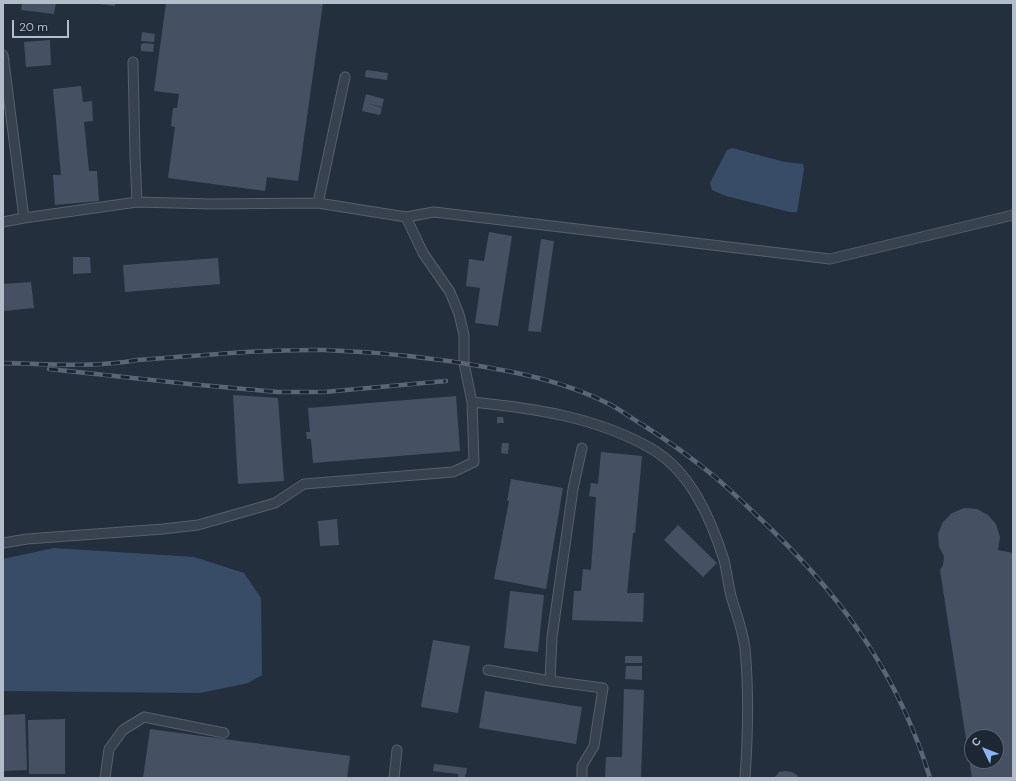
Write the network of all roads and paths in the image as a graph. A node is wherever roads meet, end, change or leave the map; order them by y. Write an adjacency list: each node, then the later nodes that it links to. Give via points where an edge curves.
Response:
1 (3, 55): 8 (lane)
2 (133, 62): 4 (lane)
3 (345, 77): 5 (lane)
4 (138, 202): 5 (lane); 8 (lane)
5 (318, 203): 7 (lane)
6 (1013, 215): 7 (lane, via 830,260 434,212)
7 (406, 217): 10 (lane, via 423,253 450,292 459,314 464,336 464,363)
8 (24, 218): 9 (lane)
9 (3, 222)
10 (472, 402): 12 (lane, via 474,462 453,472 304,484 276,503 198,525); 20 (lane, via 515,407 610,429 652,449 675,467 694,490 713,529 724,562 745,646 748,684)
11 (582, 448): 14 (lane, via 573,489 552,637)
12 (3, 543)
13 (488, 670): 14 (lane)
14 (550, 681): 19 (lane, via 603,688 594,746 582,766)
15 (224, 733): 17 (lane, via 144,717 123,730 109,749)
16 (398, 750): 18 (lane)
17 (105, 778)
18 (394, 778)
19 (582, 778)
20 (745, 778)

